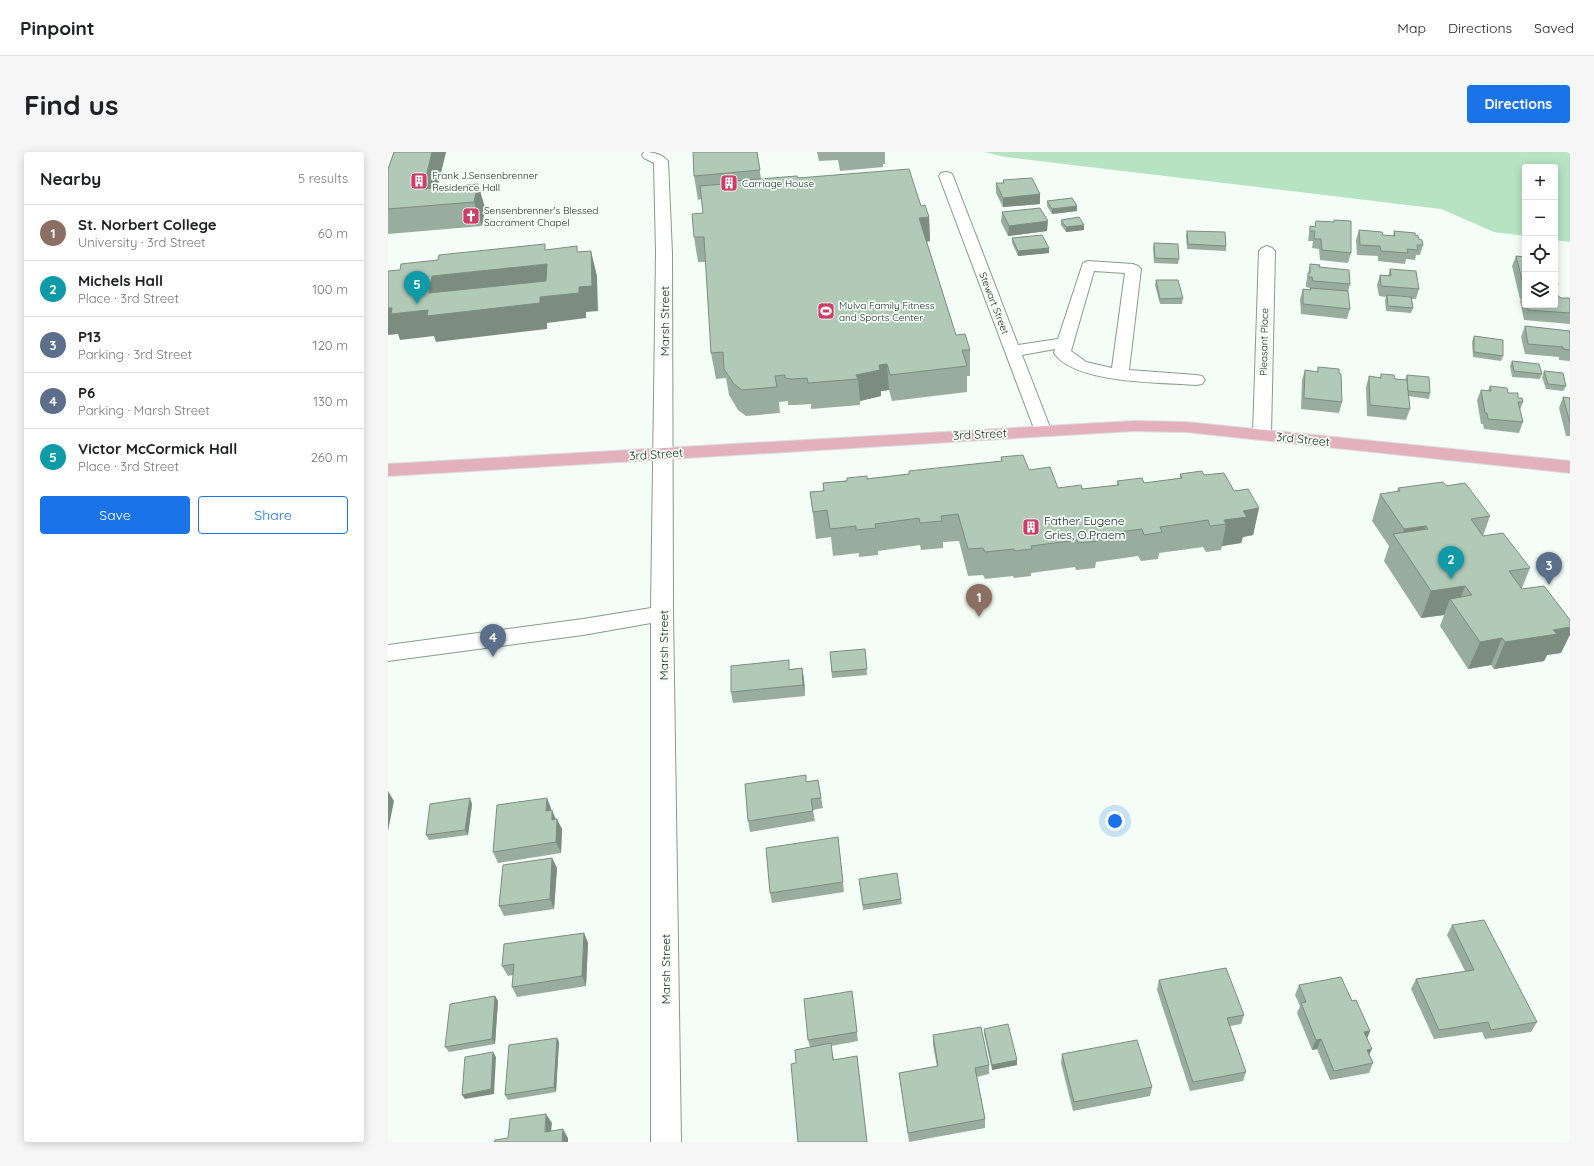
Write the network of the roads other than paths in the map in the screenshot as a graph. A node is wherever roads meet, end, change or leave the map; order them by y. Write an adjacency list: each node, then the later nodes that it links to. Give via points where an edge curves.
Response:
1 (649, 155): 10 (street, Marsh Street, via 661,160 664,253)
2 (946, 176): 5 (street, Stewart Street)
3 (1267, 251): 9 (street, Pleasant Place)
4 (1065, 342): 5 (street); 6 (street, via 1062,353 1080,366); 6 (street, via 1088,266 1133,269)
5 (1012, 350): 8 (street, Stewart Street)
6 (1120, 374): 7 (street)
7 (1196, 380)
8 (1042, 430): 9 (main road, 3rd Street, via 1134,426 1186,427); 10 (main road, 3rd Street)
9 (1262, 434): 11 (main road, 3rd Street)
10 (664, 453): 12 (main road, 3rd Street); 13 (street, Marsh Street)
11 (1570, 467)
12 (388, 470)
13 (662, 614): 14 (street); 15 (street, Marsh Street)
14 (388, 653)
15 (666, 1142)

